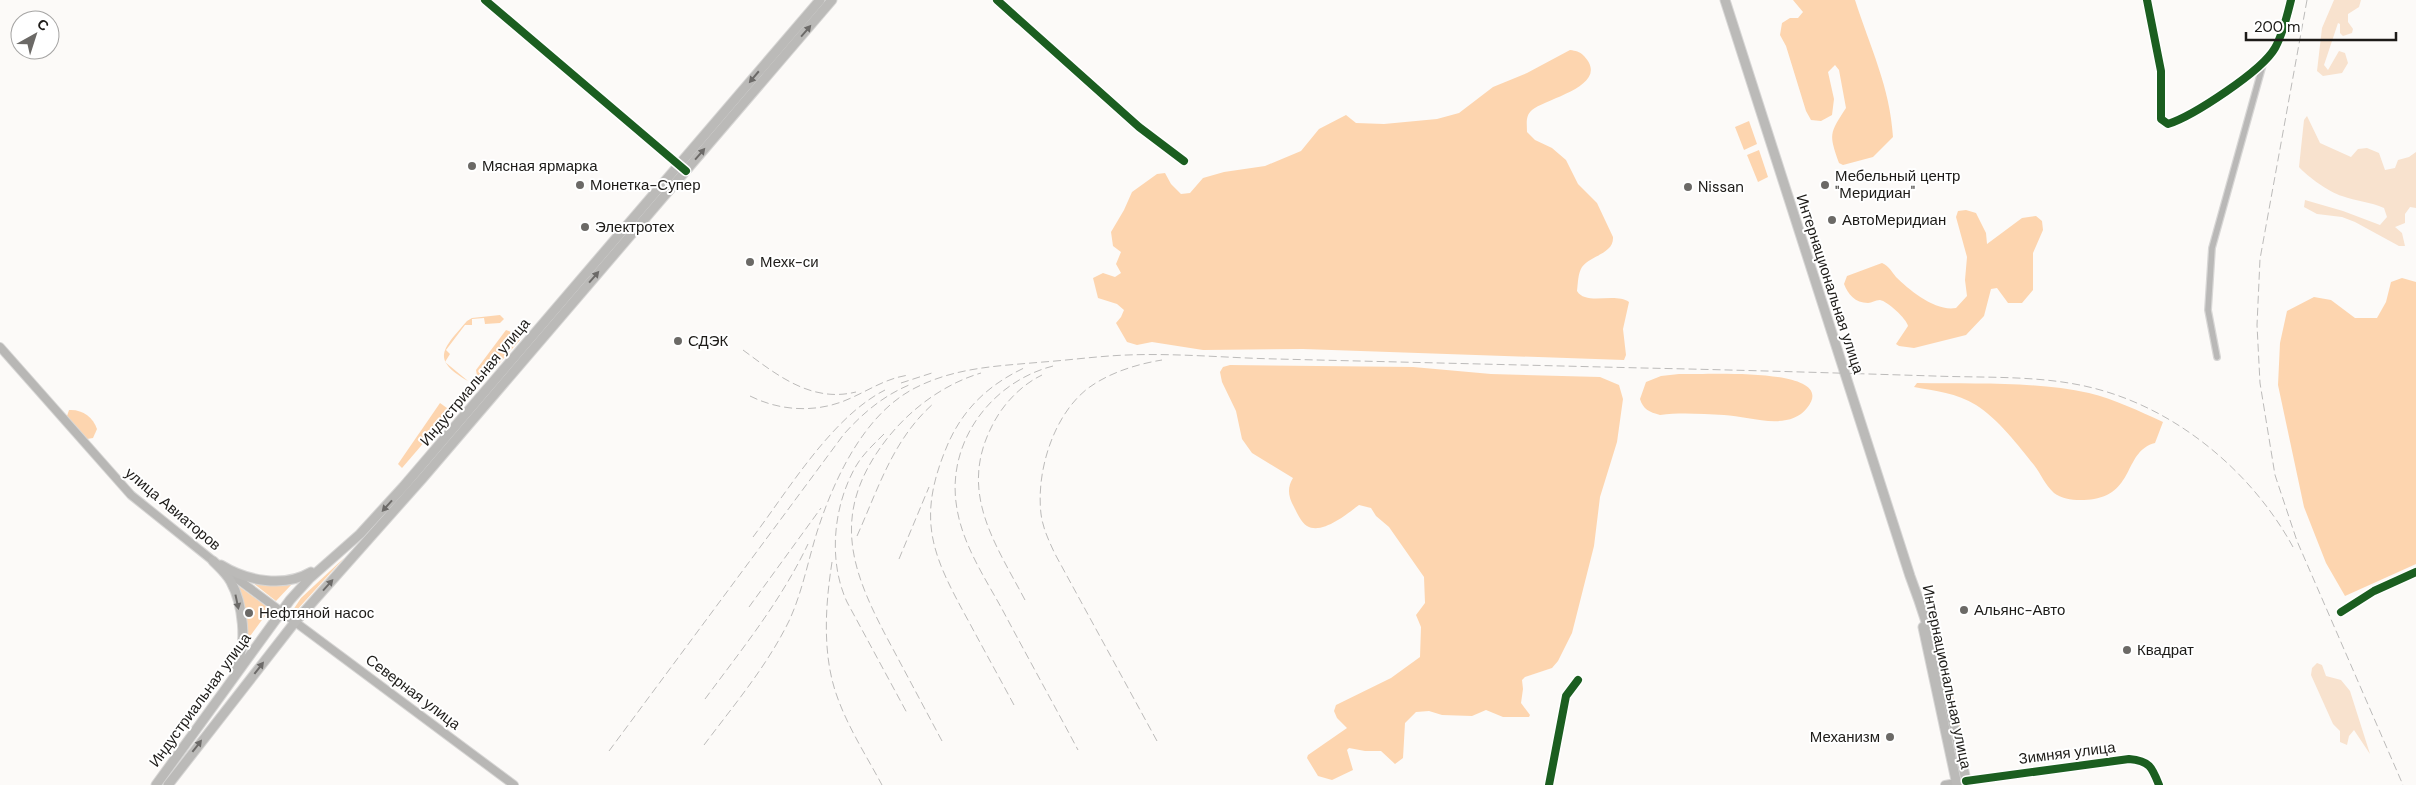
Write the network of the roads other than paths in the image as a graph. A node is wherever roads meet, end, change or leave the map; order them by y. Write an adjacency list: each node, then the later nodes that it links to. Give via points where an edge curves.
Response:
1 (485, 0): 10 (street)
2 (820, 0): 10 (main road, Индустриальная улица, one-way to 10)
3 (832, 0): 10 (main road, Индустриальная улица, one-way to 3)
4 (998, 0): 9 (street, via 1140,127)
5 (1725, 0): 16 (main road, Интернациональная улица)
6 (2147, 0): 8 (street, via 2161,71 2161,119 2166,124 2218,97)
7 (2291, 0): 8 (street, via 2278,40)
8 (2264, 61): 12 (street, via 2212,248 2208,310)
9 (1184, 161)
10 (683, 168): 14 (main road, Индустриальная улица, one-way to 14, via 403,487 360,534); 19 (main road, Индустриальная улица, one-way to 10)
11 (0, 346): 13 (main road, улица Авиаторов, via 131,495)
12 (2217, 357)
13 (213, 561): 14 (main road, via 241,576 283,581 302,577); 17 (main road, улица Авиаторов); 21 (main road, one-way to 21, via 232,583 244,640 242,654 215,694)
14 (324, 565): 17 (main road, Индустриальная улица)
15 (2416, 572): 18 (street, via 2374,591)
16 (1910, 576): 22 (main road, Интернациональная улица, via 1942,670); 23 (main road, Интернациональная улица)
17 (281, 611): 19 (main road, улица Авиаторов); 21 (main road, Индустриальная улица)
18 (2341, 612)
19 (295, 622): 25 (main road, Индустриальная улица, one-way to 19); 26 (main road, Северная улица)
20 (1578, 680): 27 (street, via 1566,696)
21 (209, 710): 24 (main road, Индустриальная улица)
22 (1966, 783): 23 (main road); 29 (main road, Зимняя улица, via 2129,759 2147,763)
23 (1956, 784): 28 (main road)
24 (156, 785)
25 (168, 785)
26 (514, 785)
27 (1549, 785)
28 (1945, 785)
29 (2159, 785)

